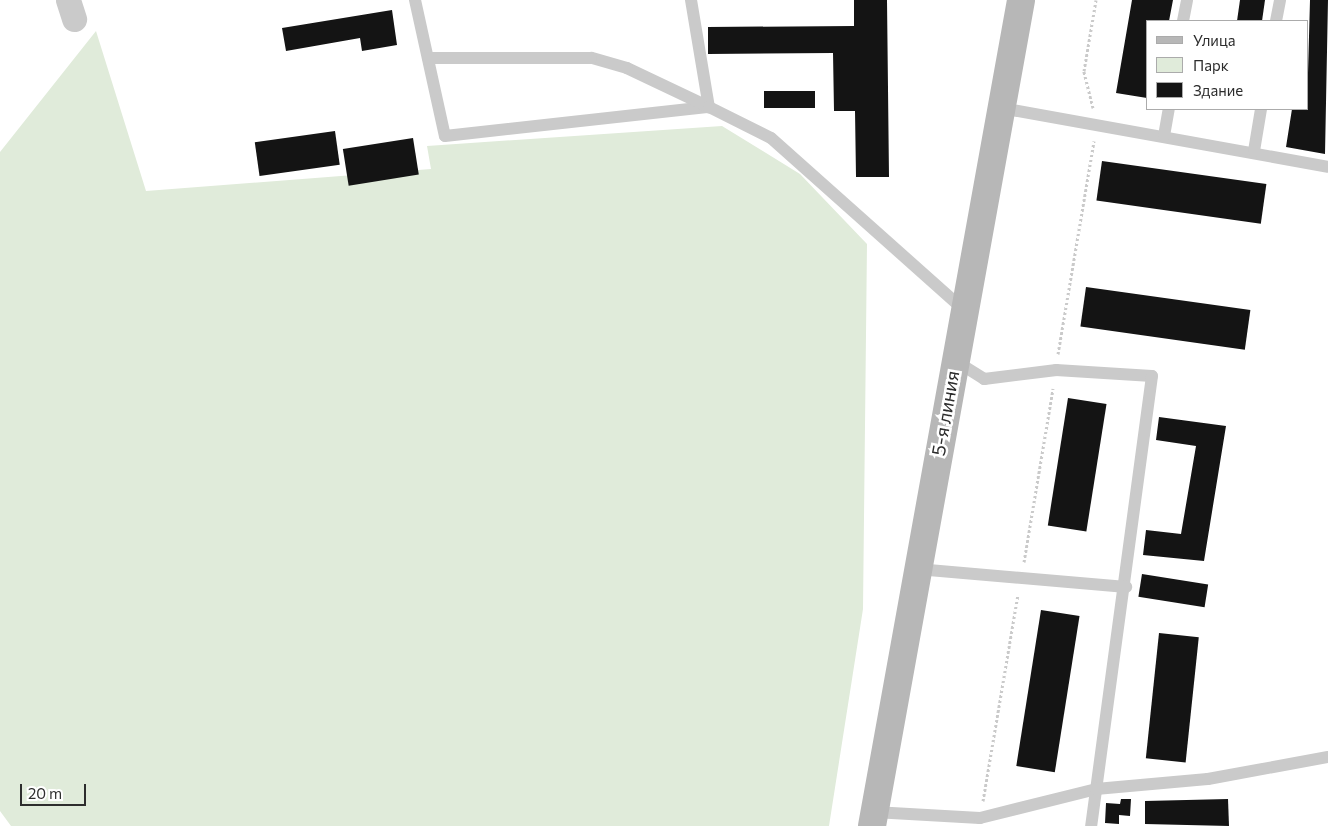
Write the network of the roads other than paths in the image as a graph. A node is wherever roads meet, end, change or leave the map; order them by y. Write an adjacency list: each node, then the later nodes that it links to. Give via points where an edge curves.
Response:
1 (415, 0): 8 (lane)
2 (692, 0): 9 (lane)
3 (1021, 0): 10 (street, 5-я линия)
4 (1186, 0): 6 (lane)
5 (1280, 0): 7 (lane)
6 (1183, 20)
7 (1276, 20)
8 (428, 58): 9 (lane, via 591,58 627,68); 9 (lane, via 445,136)
9 (709, 107): 16 (lane, via 771,138)
10 (1001, 108): 13 (lane); 16 (street, 5-я линия)
11 (1169, 110): 13 (lane)
12 (1261, 110): 14 (lane)
13 (1164, 136): 14 (lane)
14 (1254, 151): 15 (lane)
15 (1328, 167)
16 (963, 309): 17 (street, 5-я линия)
17 (954, 360): 18 (street, 5-я линия); 19 (lane, via 984,379 1056,370 1152,376)
18 (917, 569): 19 (lane); 22 (street, 5-я линия)
19 (1126, 587): 21 (lane)
20 (1328, 757): 21 (lane, via 1208,779)
21 (1096, 789): 22 (lane, via 980,818); 23 (lane)
22 (873, 819)
23 (1091, 826)

